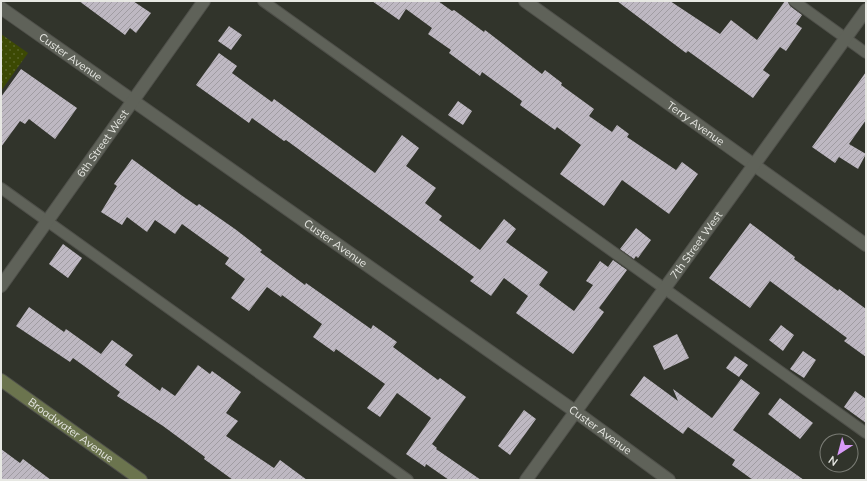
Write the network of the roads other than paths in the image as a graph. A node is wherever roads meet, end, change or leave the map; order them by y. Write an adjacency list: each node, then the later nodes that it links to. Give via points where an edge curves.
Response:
1 (204, 1): 9 (street, 6th Street West)
2 (263, 1): 15 (lane)
3 (525, 1): 10 (street, Terry Avenue)
4 (794, 1): 7 (lane)
5 (1, 8): 9 (street, Custer Avenue)
6 (866, 10): 7 (street, 7th Street West)
7 (846, 38): 8 (lane); 10 (street, 7th Street West)
8 (866, 53)
9 (134, 101): 12 (street, 6th Street West); 17 (street, Custer Avenue)
10 (753, 164): 13 (street, Terry Avenue); 15 (street, 7th Street West)
11 (1, 188): 12 (lane)
12 (47, 221): 14 (street, 6th Street West); 20 (lane)
13 (866, 245)
14 (1, 286)
15 (664, 288): 17 (street, 7th Street West); 18 (lane)
16 (1, 380): 19 (main road, Broadwater Avenue)
17 (576, 412): 21 (street, 7th Street West); 22 (street, Custer Avenue)
18 (866, 433)
19 (141, 480)
20 (408, 480)
21 (526, 480)
22 (669, 480)

